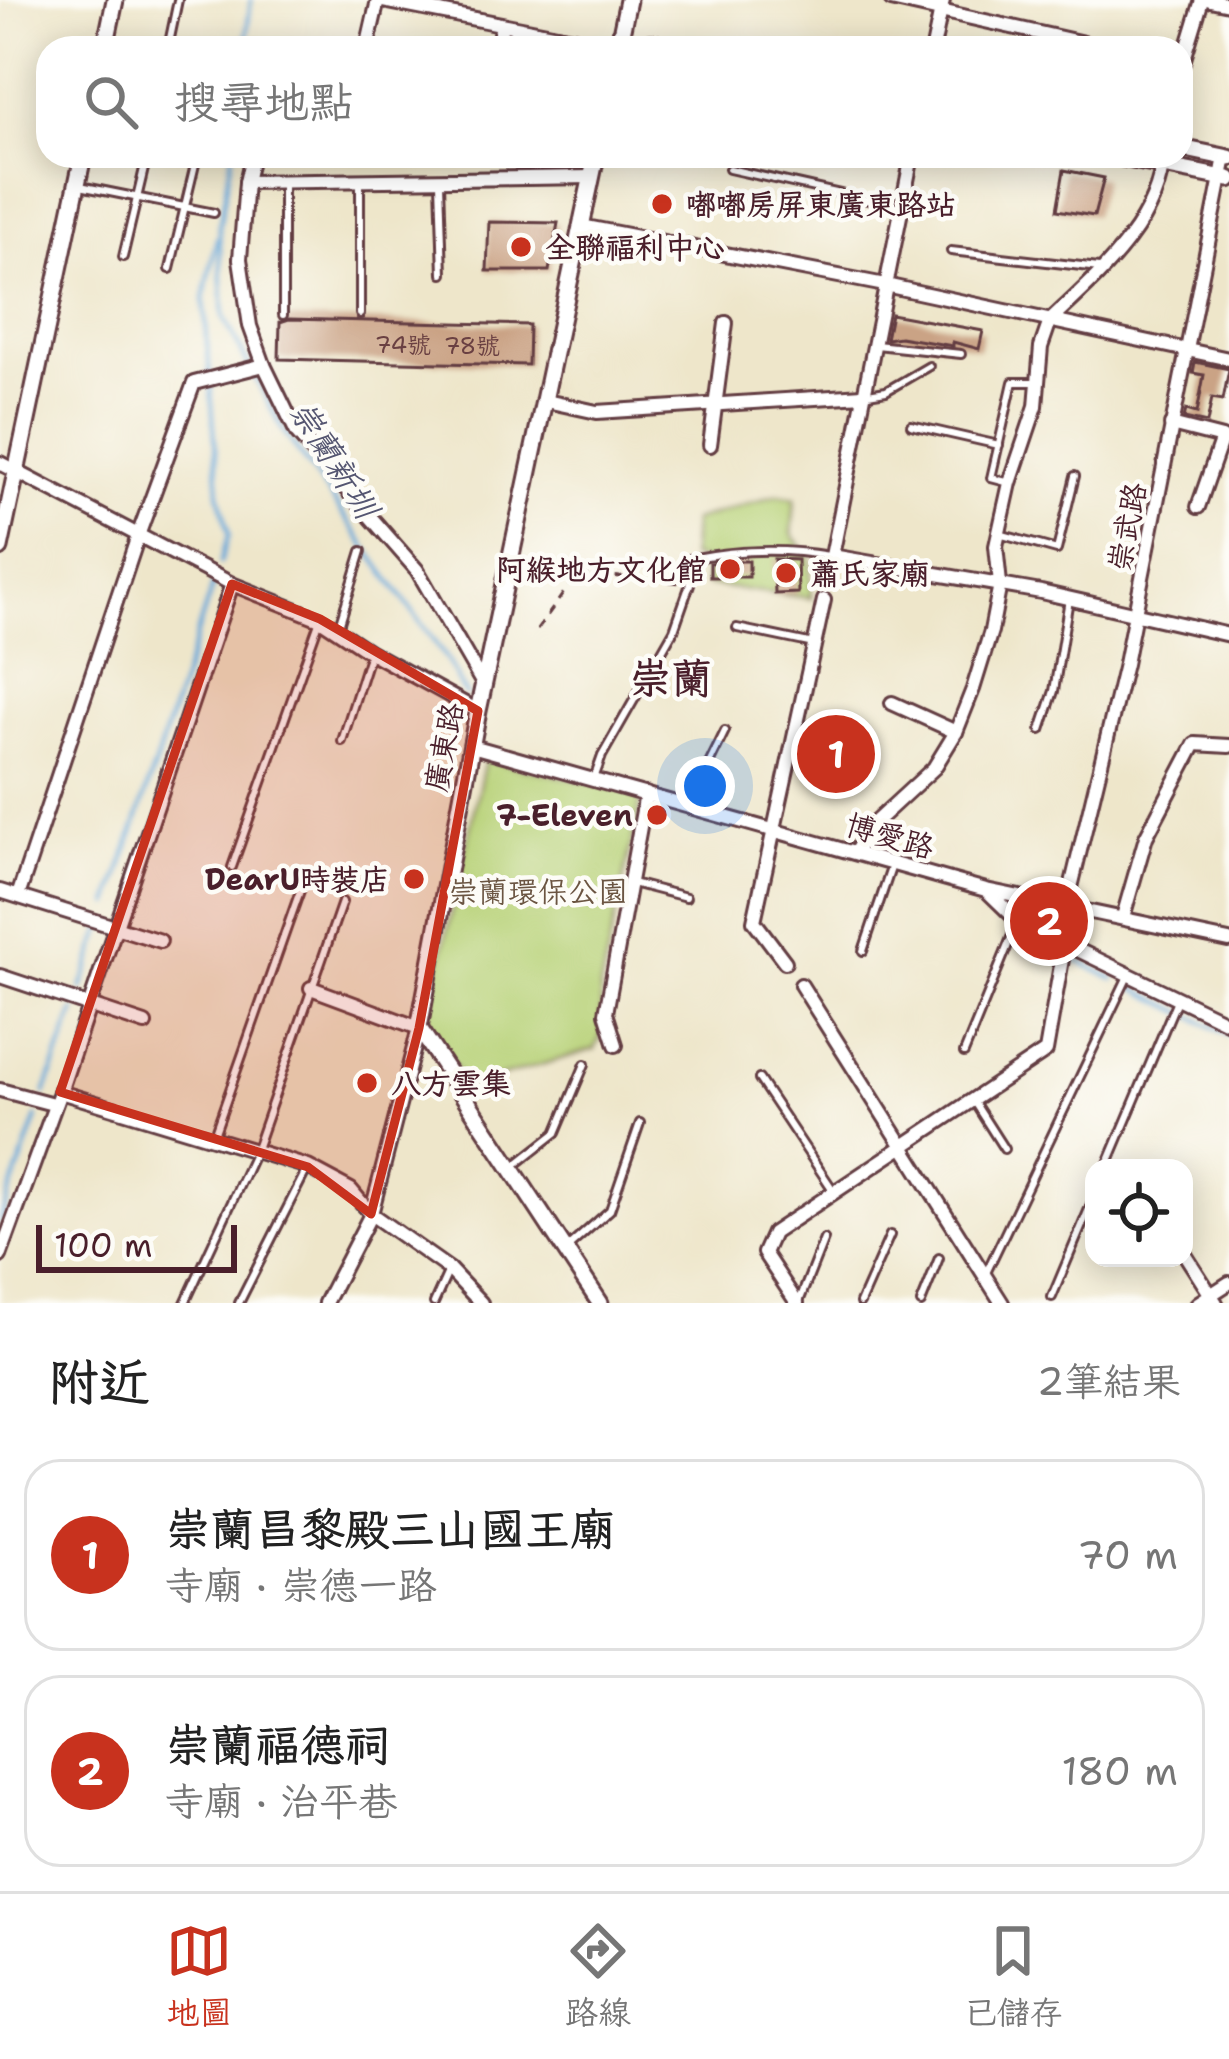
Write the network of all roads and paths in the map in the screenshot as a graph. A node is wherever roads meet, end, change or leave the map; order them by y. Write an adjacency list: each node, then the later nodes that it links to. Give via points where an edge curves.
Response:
1 (115, 0): 10 (street)
2 (178, 0): 11 (lane)
3 (377, 0): 9 (street); 12 (street)
4 (628, 0): 15 (street)
5 (890, 0): 8 (street)
6 (1206, 0): 7 (street); 18 (street)
7 (1229, 4)
8 (942, 5): 16 (street); 17 (street)
9 (502, 25): 13 (street); 14 (street)
10 (108, 36)
11 (170, 36)
12 (370, 36)
13 (499, 36)
14 (558, 36)
15 (621, 36)
16 (936, 36)
17 (1060, 36)
18 (1193, 36)
19 (1193, 150): 20 (street)
20 (1227, 157): 31 (street, 崇武路)
21 (80, 168): 36 (street)
22 (144, 168): 37 (lane)
23 (194, 168): 38 (lane)
24 (249, 168): 32 (street)
25 (593, 168): 30 (street, 廣東路)
26 (910, 168): 39 (street)
27 (1161, 168): 44 (street, via 1148,211)
28 (1187, 168): 31 (street)
29 (729, 169): 39 (lane)
30 (591, 177): 35 (street); 41 (street, 廣東路)
31 (1225, 179): 53 (street, 崇武路)
32 (246, 182): 33 (street); 56 (street, via 243,286)
33 (283, 182): 34 (street); 49 (lane)
34 (360, 182): 35 (street); 48 (lane)
35 (440, 182): 46 (lane)
36 (76, 185): 37 (lane); 67 (street)
37 (138, 197): 38 (lane); 43 (lane)
38 (185, 207): 40 (lane); 45 (lane)
39 (902, 207): 47 (street)
40 (214, 213)
41 (581, 226): 47 (street); 60 (street, 廣東路)
42 (952, 251): 44 (lane)
43 (123, 256)
44 (1103, 268): 50 (street)
45 (170, 269)
46 (443, 274)
47 (885, 285): 50 (street); 52 (street)
48 (361, 314)
49 (283, 315)
50 (1050, 321): 53 (street); 58 (street)
51 (725, 323): 61 (street)
52 (872, 344): 54 (lane); 59 (street)
53 (1186, 350): 55 (street); 62 (street, 崇武路)
54 (961, 354)
55 (1229, 359)
56 (263, 365): 71 (street, via 194,383); 89 (street, via 297,433 417,571)
57 (929, 366): 59 (lane)
58 (1038, 381): 65 (lane, via 1013,382); 69 (street)
59 (862, 395): 61 (street); 75 (street)
60 (546, 401): 61 (street, via 597,412); 89 (street, 廣東路)
61 (716, 405): 64 (street)
62 (1171, 424): 70 (street, via 1222,438); 81 (street, 崇武路)
63 (911, 425): 65 (lane)
64 (710, 445)
65 (999, 445): 69 (lane, via 991,478)
66 (0, 463): 67 (street)
67 (16, 472): 71 (street); 73 (street)
68 (1075, 476): 72 (lane, via 1057,550)
69 (1010, 483): 72 (street)
70 (1198, 507)
71 (139, 533): 76 (street); 109 (street)
72 (999, 534): 78 (street)
73 (0, 548)
74 (362, 551): 85 (lane)
75 (832, 556): 77 (lane, via 720,553 690,560); 78 (street)
76 (232, 584): 82 (street); 115 (street)
77 (690, 584): 84 (path, via 578,573); 98 (lane)
78 (1000, 584): 79 (street); 94 (street)
79 (1069, 599): 81 (street); 93 (lane)
80 (824, 600): 87 (street)
81 (1134, 616): 86 (street); 112 (street, 崇武路)
82 (320, 619): 85 (street); 104 (lane)
83 (737, 628): 87 (lane)
84 (537, 630)
85 (337, 633): 88 (street)
86 (1229, 635)
87 (814, 644): 101 (street)
88 (370, 652): 91 (street); 95 (lane)
89 (483, 684): 91 (street, 廣東路)
90 (892, 704): 94 (street)
91 (478, 711): 96 (street, 廣東路)
92 (725, 730): 100 (lane)
93 (1041, 730)
94 (956, 732): 102 (street, via 934,768)
95 (342, 741)
96 (472, 746): 98 (street, 博愛路); 129 (street, 廣東路)
97 (1229, 746): 113 (street, via 1195,744 1146,837)
98 (594, 779): 99 (street, 博愛路)
99 (646, 794): 100 (street, 博愛路); 105 (street)
100 (688, 805): 101 (street, 博愛路)
101 (776, 829): 102 (street, 博愛路); 120 (street, via 754,921)
102 (856, 850): 103 (street, 博愛路)
103 (893, 862): 107 (street, 博愛路); 118 (lane)
104 (232, 868)
105 (629, 882): 110 (lane); 130 (street, via 607,1013)
106 (301, 888): 138 (lane)
107 (986, 890): 112 (street, 博愛路); 114 (street)
108 (0, 891): 109 (street)
109 (18, 896): 115 (street)
110 (686, 897)
111 (341, 902): 124 (lane)
112 (1067, 904): 113 (street, 博愛路)
113 (1123, 916): 117 (street, 博愛路)
114 (1018, 921): 119 (street); 131 (lane)
115 (116, 927): 116 (street); 126 (street)
116 (160, 941)
117 (1229, 941)
118 (863, 951)
119 (1064, 952): 121 (street); 136 (street, via 1046,1052)
120 (784, 962)
121 (1129, 973): 125 (street); 155 (lane)
122 (0, 976): 126 (street)
123 (801, 985): 140 (street)
124 (310, 988): 129 (street); 141 (lane)
125 (1177, 999): 127 (street); 142 (lane)
126 (88, 1004): 128 (street); 135 (street)
127 (1229, 1022)
128 (146, 1024)
129 (419, 1028): 144 (street); 146 (street)
130 (616, 1046)
131 (964, 1053)
132 (585, 1064): 144 (lane, via 556,1133)
133 (759, 1079): 145 (lane)
134 (0, 1090): 135 (street)
135 (57, 1098): 138 (street); 151 (street)
136 (974, 1102): 139 (lane); 140 (street)
137 (640, 1124): 150 (lane, via 610,1210)
138 (213, 1138): 141 (street)
139 (1004, 1149)
140 (903, 1150): 145 (street); 155 (street)
141 (255, 1152): 143 (street); 160 (lane)
142 (1110, 1159)
143 (308, 1167): 146 (street, via 351,1190); 161 (lane)
144 (511, 1168): 150 (street)
145 (836, 1193): 165 (street, via 773,1233 764,1252)
146 (371, 1214): 154 (street); 162 (street)
147 (1085, 1218): 157 (lane)
148 (890, 1234): 166 (lane)
149 (824, 1239): 165 (lane)
150 (565, 1250): 164 (street)
151 (0, 1256)
152 (939, 1258): 167 (lane)
153 (1191, 1267): 159 (street)
154 (449, 1269): 158 (street); 163 (lane)
155 (985, 1276): 168 (street)
156 (1229, 1283): 159 (street)
157 (1052, 1297)
158 (474, 1300)
159 (1209, 1300)
160 (184, 1303)
161 (239, 1303)
162 (326, 1303)
163 (434, 1303)
164 (600, 1303)
165 (797, 1303)
166 (860, 1303)
167 (921, 1303)
168 (1002, 1303)

